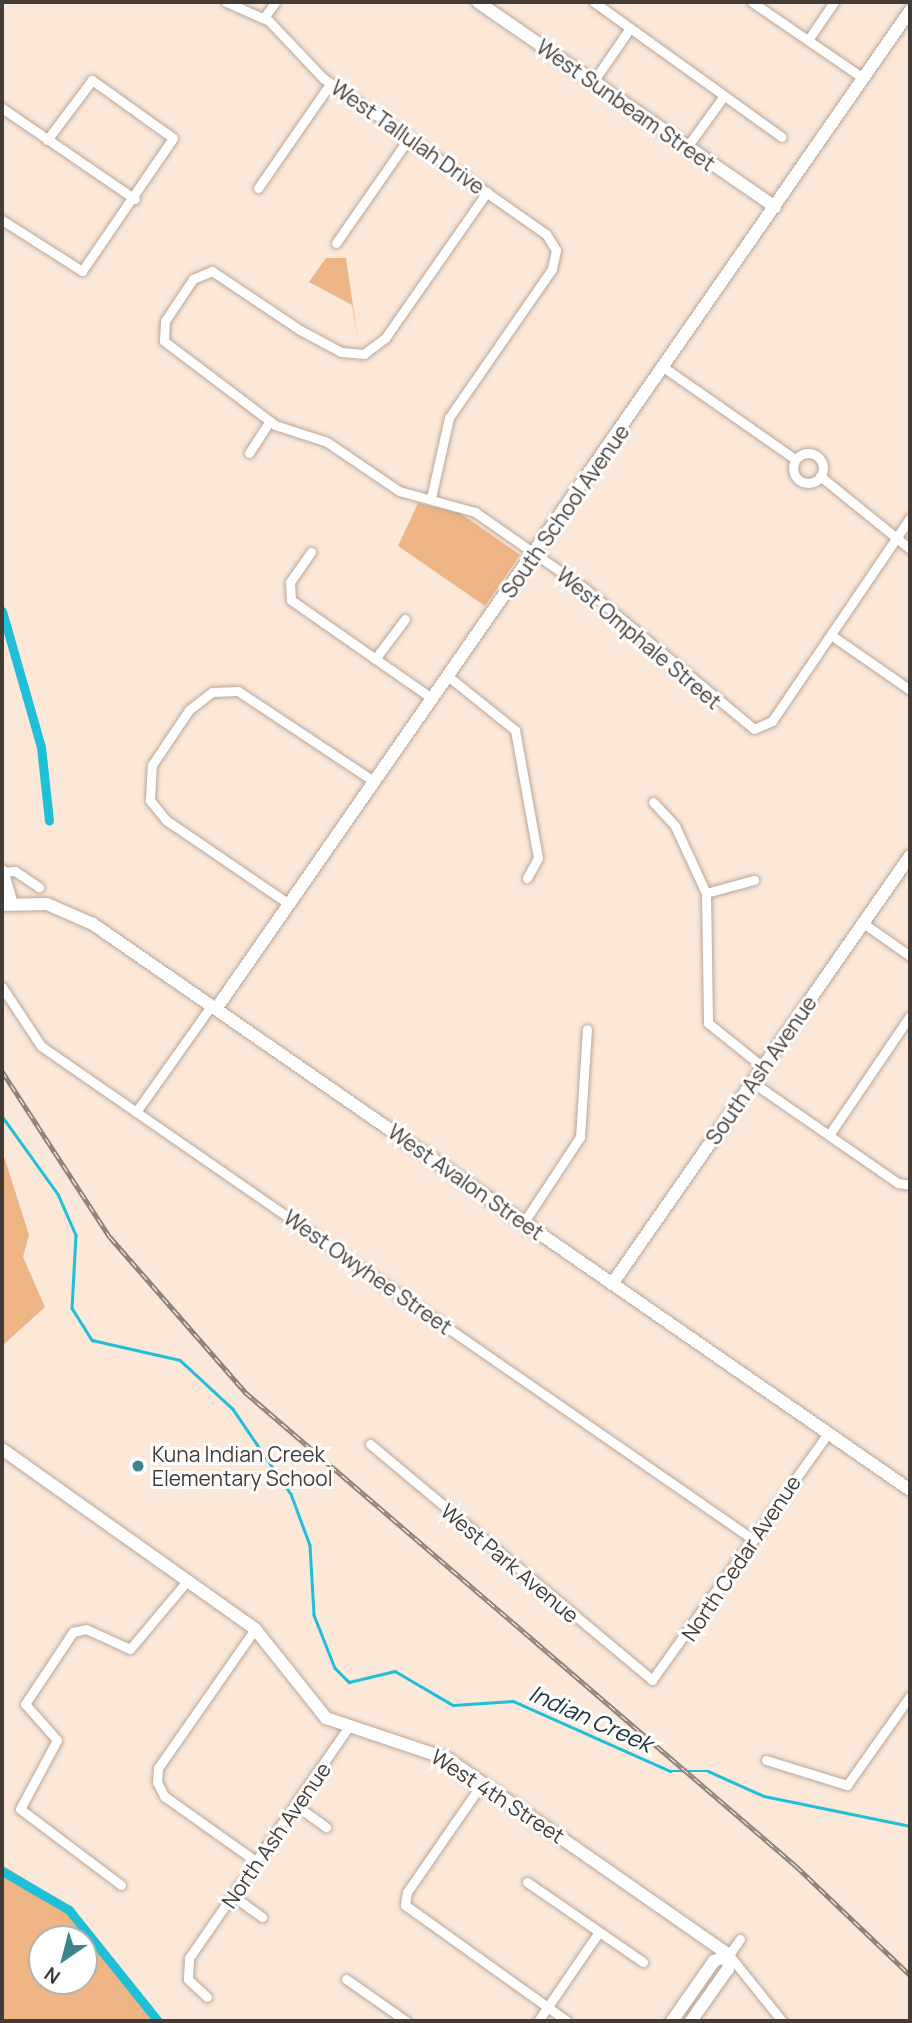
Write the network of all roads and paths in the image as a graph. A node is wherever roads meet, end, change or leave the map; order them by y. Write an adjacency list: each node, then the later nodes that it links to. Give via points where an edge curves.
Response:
1 (226, 2): 8 (street, West Tallulah Drive)
2 (275, 2): 8 (street)
3 (478, 2): 12 (main road, West Sunbeam Street)
4 (594, 2): 9 (street)
5 (752, 2): 10 (street)
6 (834, 2): 10 (street)
7 (910, 11): 11 (main road, South School Avenue)
8 (264, 18): 13 (street, West Tallulah Drive)
9 (630, 28): 12 (street); 14 (street)
10 (808, 40): 11 (street)
11 (863, 78): 23 (main road, South School Avenue)
12 (593, 82): 19 (main road, West Sunbeam Street)
13 (330, 84): 17 (street, West Tallulah Drive); 20 (street)
14 (723, 97): 16 (street); 19 (street)
15 (2, 108): 18 (street)
16 (782, 137)
17 (409, 138): 21 (street, West Tallulah Drive); 25 (street)
18 (47, 140): 22 (street); 22 (street, via 92,80 173,138)
19 (687, 146): 23 (main road, West Sunbeam Street)
20 (258, 188)
21 (487, 192): 27 (street, West Omphale Street, via 385,338 365,354 341,352 220,273 205,272 193,279 162,334 170,348); 31 (street, West Tallulah Drive, via 546,234 556,250 552,269 449,418)
22 (135, 199): 24 (street, via 82,271)
23 (775, 207): 26 (main road, South School Avenue)
24 (2, 220)
25 (336, 243)
26 (666, 369): 29 (street); 36 (main road, South School Avenue)
27 (270, 421): 28 (street); 31 (street, West Omphale Street, via 327,442 399,491)
28 (249, 453)
29 (795, 459): 30 (street, via 816,456); 30 (street, via 799,480)
30 (820, 477): 33 (street)
31 (431, 498): 36 (street, West Omphale Street, via 475,512)
32 (910, 518): 33 (street)
33 (897, 537): 34 (street); 38 (street)
34 (910, 549)
35 (310, 552): 39 (street, via 290,582 291,600)
36 (535, 554): 38 (street, West Omphale Street, via 720,706 762,729); 40 (main road, South School Avenue)
37 (405, 618): 39 (street)
38 (831, 635): 41 (street)
39 (375, 659): 42 (street)
40 (449, 677): 42 (main road, South School Avenue); 47 (street, via 516,730 538,858)
41 (910, 690)
42 (433, 699): 43 (main road, South School Avenue)
43 (375, 782): 52 (main road, South School Avenue); 52 (street, via 250,696 212,692 197,700 157,755 147,790 166,820)
44 (653, 802): 50 (street, via 675,826)
45 (910, 856): 53 (main road, South Ash Avenue)
46 (2, 871): 49 (street, via 15,871); 51 (main road)
47 (527, 878)
48 (754, 880): 50 (street)
49 (39, 887)
50 (706, 893): 59 (street, via 708,1023)
51 (7, 904): 56 (main road, West Avalon Street, via 71,911)
52 (289, 904): 56 (main road, South School Avenue)
53 (863, 923): 54 (street); 59 (main road, South Ash Avenue)
54 (910, 956)
55 (2, 987): 61 (street, West Owyhee Street, via 41,1045)
56 (214, 1007): 61 (street); 64 (main road, West Avalon Street)
57 (910, 1016): 62 (street)
58 (587, 1030): 64 (street, via 580,1137)
59 (763, 1067): 60 (main road, South Ash Avenue)
60 (752, 1082): 62 (street); 65 (main road, South Ash Avenue)
61 (136, 1112): 70 (street, West Owyhee Street)
62 (829, 1135): 63 (street)
63 (910, 1185)
64 (524, 1222): 65 (main road, West Avalon Street)
65 (612, 1283): 66 (main road, West Avalon Street)
66 (828, 1433): 69 (main road, West Avalon Street); 70 (street, North Cedar Avenue)
67 (370, 1444): 73 (street, West Park Avenue)
68 (2, 1449): 71 (main road, West 4th Street)
69 (910, 1490)
70 (754, 1540): 73 (street, North Cedar Avenue)
71 (188, 1580): 72 (main road, West 4th Street); 82 (street, via 158,1624 136,1646 123,1650 78,1629 25,1704 57,1740 20,1809)
72 (256, 1629): 75 (main road, West 4th Street, via 308,1700); 80 (street, via 158,1768 157,1782 164,1796)
73 (652, 1681)
74 (910, 1696): 76 (street, via 848,1785)
75 (347, 1729): 77 (main road, West 4th Street, via 434,1751); 78 (street, North Ash Avenue)
76 (766, 1760)
77 (483, 1782): 87 (main road, West 4th Street); 91 (street, via 407,1892 405,1905)
78 (297, 1807): 79 (street); 80 (street, North Ash Avenue)
79 (326, 1827)
80 (257, 1862): 83 (street, North Ash Avenue)
81 (527, 1882): 85 (street)
82 (121, 1885)
83 (233, 1896): 84 (street); 90 (street, North Ash Avenue, via 189,1958 188,1979)
84 (262, 1917)
85 (599, 1932): 88 (street); 91 (street)
86 (740, 1939): 87 (street)
87 (729, 1955): 95 (main road, via 714,1961); 96 (main road, via 728,1969); 97 (street, West 4th Street)
88 (643, 1962)
89 (346, 1979): 92 (street)
90 (207, 1997)
91 (547, 2007): 93 (street); 94 (street)
92 (406, 2021)
93 (538, 2021)
94 (567, 2021)
95 (673, 2021)
96 (691, 2021)
97 (782, 2021)

